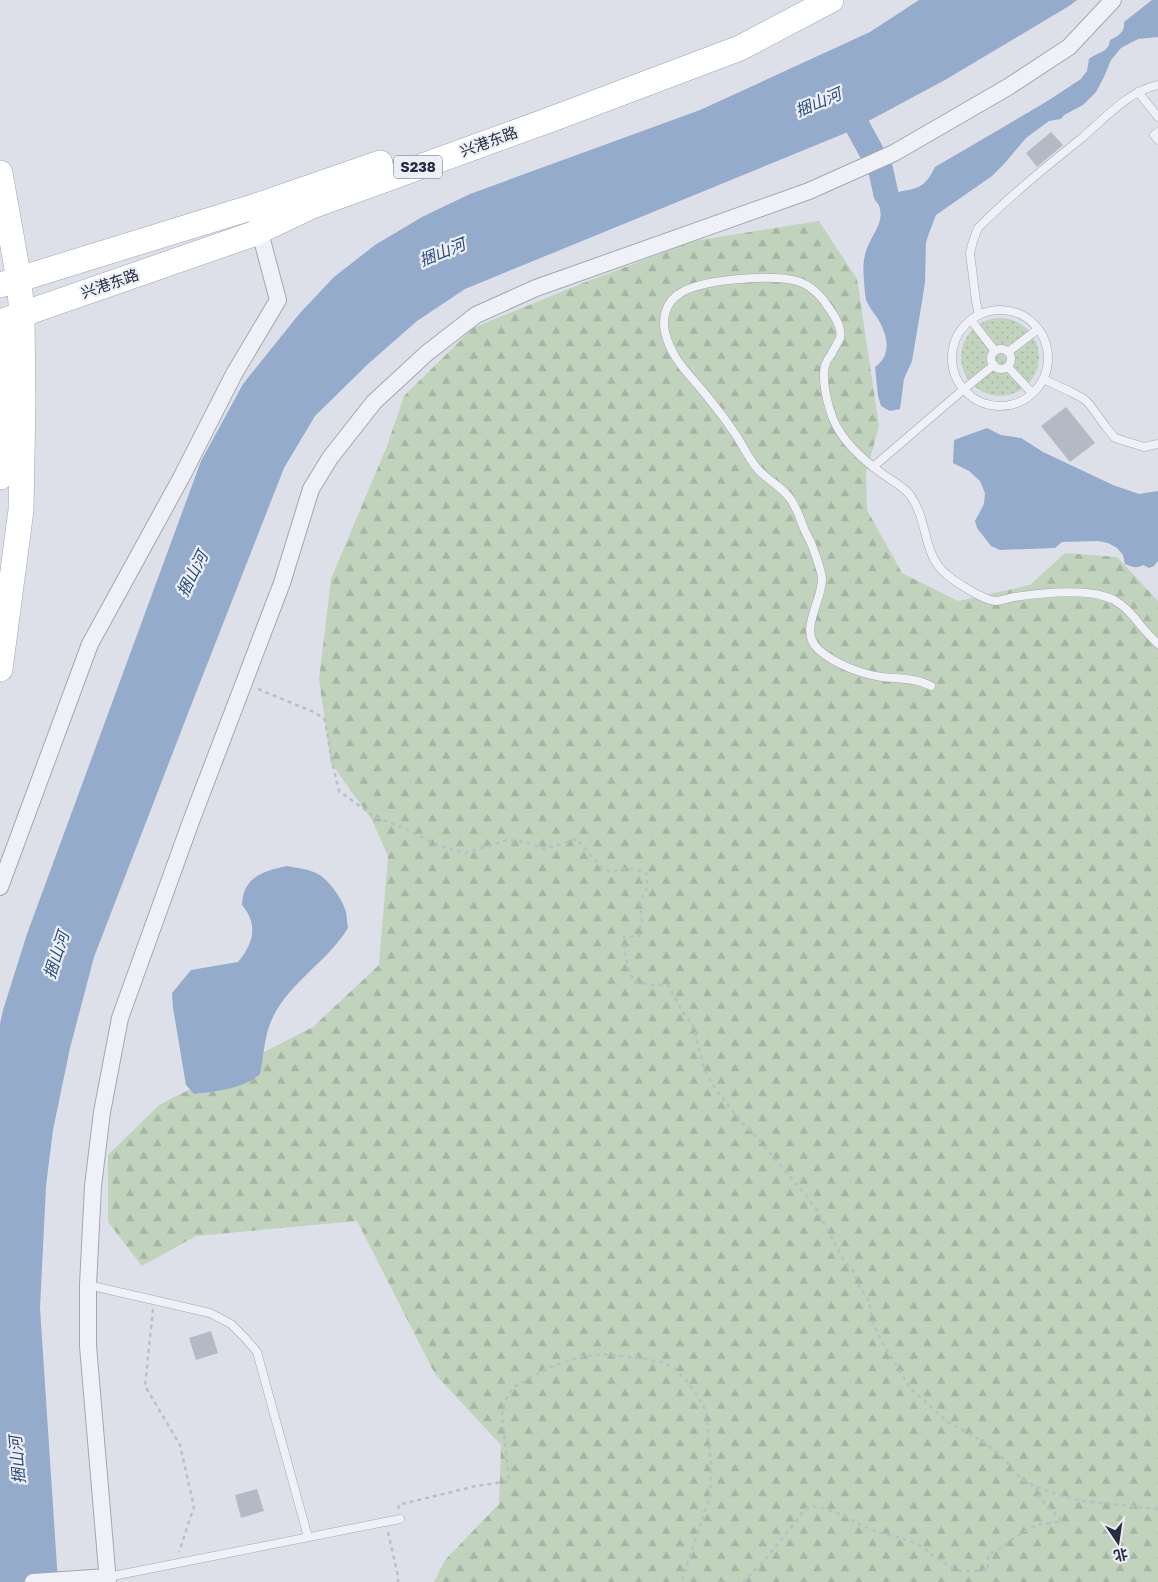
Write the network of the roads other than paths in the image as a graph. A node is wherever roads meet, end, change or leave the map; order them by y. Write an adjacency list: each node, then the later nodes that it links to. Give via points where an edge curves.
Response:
1 (799, 0): 10 (main road, 兴港东路 / S238, via 682,55)
2 (831, 0): 10 (main road, 兴港东路 / S238, via 740,48 312,206)
3 (1113, 0): 31 (street, via 1069,47 1008,87 894,153 801,194 536,288 476,315 427,353 374,402 330,458 311,489 282,583 120,1018 102,1112 93,1186)
4 (1158, 84): 5 (lane)
5 (1138, 92): 6 (lane); 12 (lane, via 978,228 970,253)
6 (1158, 116)
7 (1158, 132): 8 (lane, via 1154,135)
8 (1158, 140)
9 (0, 173): 11 (main road)
10 (256, 219): 11 (main road, 兴港东路 / S238); 13 (main road, 兴港东路 / S238); 30 (street, via 278,300 234,374 90,644)
11 (10, 282): 13 (main road)
12 (980, 315): 14 (lane); 16 (lane, via 1007,310 1022,315)
13 (11, 318): 28 (main road, via 23,401 21,510)
14 (971, 320): 17 (lane); 22 (lane, via 956,340 952,355 954,371)
15 (0, 327): 26 (main road, via 3,404)
16 (1038, 329): 18 (lane); 21 (lane, via 1048,354)
17 (996, 352): 18 (lane); 19 (lane, via 991,360)
18 (1008, 352): 20 (lane, via 1011,358)
19 (994, 366): 20 (lane); 22 (lane)
20 (1008, 367): 23 (lane)
21 (1043, 379): 23 (lane); 24 (lane, via 1084,399 1115,438 1144,447)
22 (964, 389): 23 (lane, via 984,403 1000,406 1015,404); 25 (lane)
23 (1032, 393)
24 (1158, 444)
25 (873, 467): 27 (lane, via 907,492 920,513 937,566 959,583 994,601 1065,593 1104,595 1127,609); 29 (lane, via 842,437 834,424 824,377 825,365 840,337 839,325 817,294 796,281 765,278 687,289 676,296 666,309 663,322 671,352 721,414 759,472 789,496 813,547 822,578 810,630 811,640 817,649 852,669 882,677 922,681)
26 (0, 478)
27 (1158, 644)
28 (0, 669)
29 (931, 686)
30 (0, 887)
31 (88, 1285): 33 (lane, via 210,1313 231,1324 245,1338 257,1352); 34 (street, via 88,1346)
32 (400, 1519): 33 (lane)
33 (308, 1537): 34 (lane)
34 (108, 1580): 35 (street)
35 (33, 1582)

